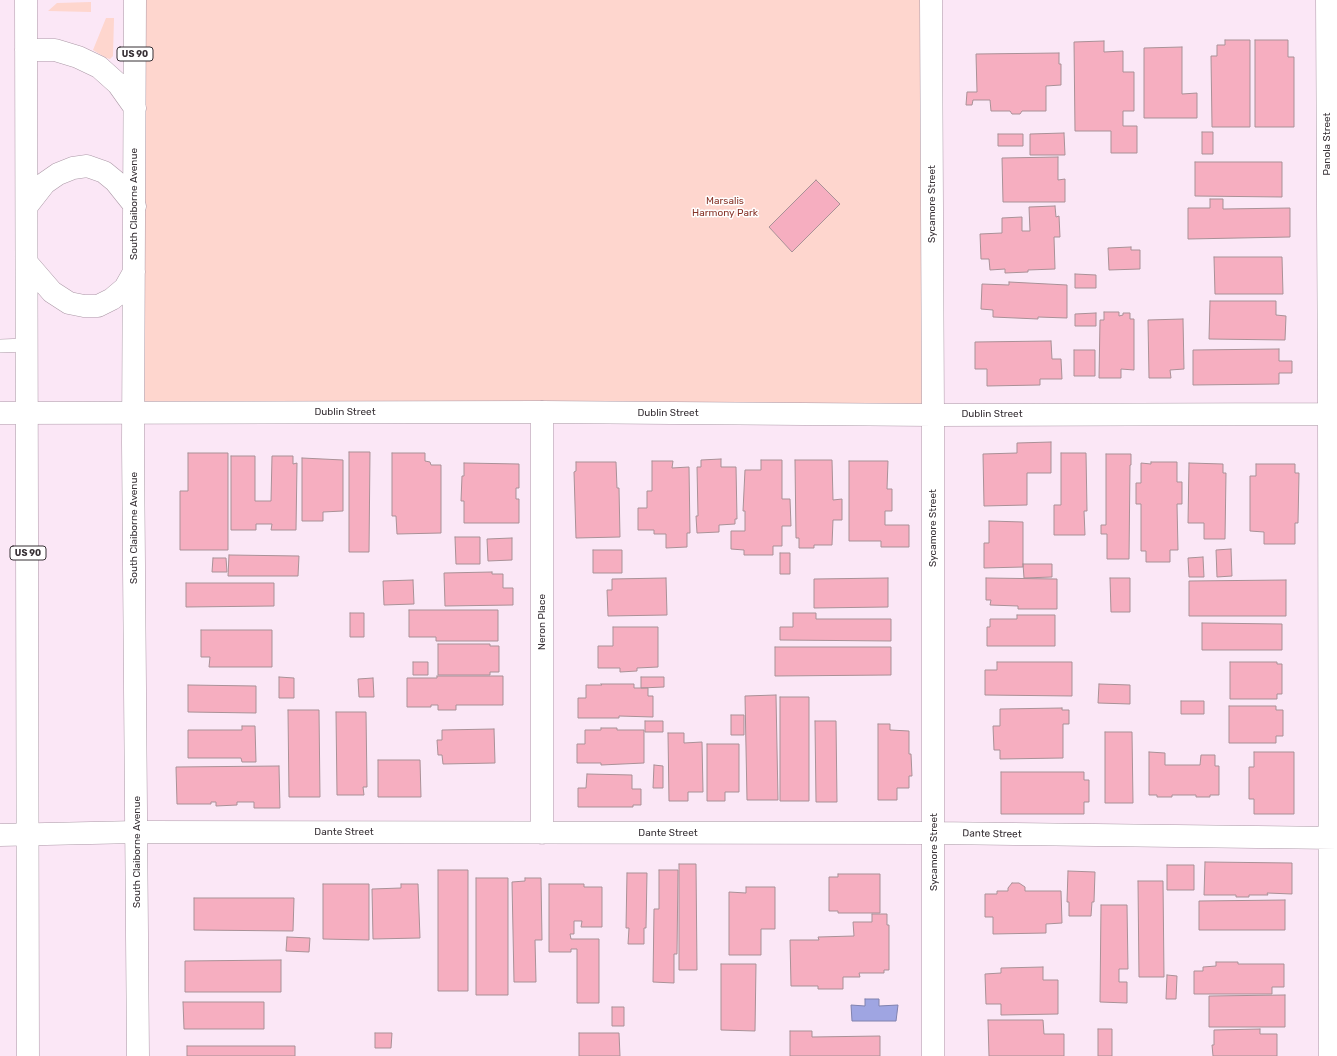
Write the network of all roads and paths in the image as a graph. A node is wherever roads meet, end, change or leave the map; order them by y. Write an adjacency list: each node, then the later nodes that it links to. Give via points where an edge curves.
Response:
1 (26, 0): 5 (street, US 90)
2 (135, 0): 6 (street, South Claiborne Avenue / US 90)
3 (931, 0): 17 (street, Sycamore Street)
4 (1326, 0): 18 (street, Panola Street)
5 (26, 50): 6 (street, via 55,50 99,67 118,84); 7 (street, US 90)
6 (135, 108): 8 (street, South Claiborne Avenue / US 90)
7 (27, 206): 8 (street, via 45,183 58,174 88,166 104,172 115,181); 9 (street, US 90)
8 (134, 206): 10 (street, South Claiborne Avenue / US 90)
9 (27, 263): 10 (street, via 52,292 69,303 84,306 98,306 112,299 125,288); 11 (street, US 90)
10 (134, 272): 16 (street, South Claiborne Avenue / US 90)
11 (27, 345): 12 (lane); 15 (street, US 90)
12 (0, 346)
13 (542, 412): 16 (street, Dublin Street); 17 (street, Dublin Street); 20 (street, Neron Place)
14 (0, 413): 15 (street, Dublin Street)
15 (27, 413): 16 (street, Dublin Street); 23 (street, US 90)
16 (133, 413): 19 (street, South Claiborne Avenue / US 90)
17 (933, 414): 18 (street, Dublin Street); 21 (street, Sycamore Street)
18 (1333, 414): 24 (street, Panola Street)
19 (137, 832): 20 (street, Dante Street); 23 (street, Dante Street); 26 (street, South Claiborne Avenue / US 90)
20 (542, 833): 21 (street, Dante Street)
21 (934, 833): 24 (street, Dante Street); 27 (street, Sycamore Street)
22 (0, 835): 23 (street, Dante Street)
23 (28, 835): 25 (street, US 90)
24 (1334, 838): 28 (street, Panola Street)
25 (28, 1056)
26 (138, 1056)
27 (933, 1056)
28 (1330, 1056)

